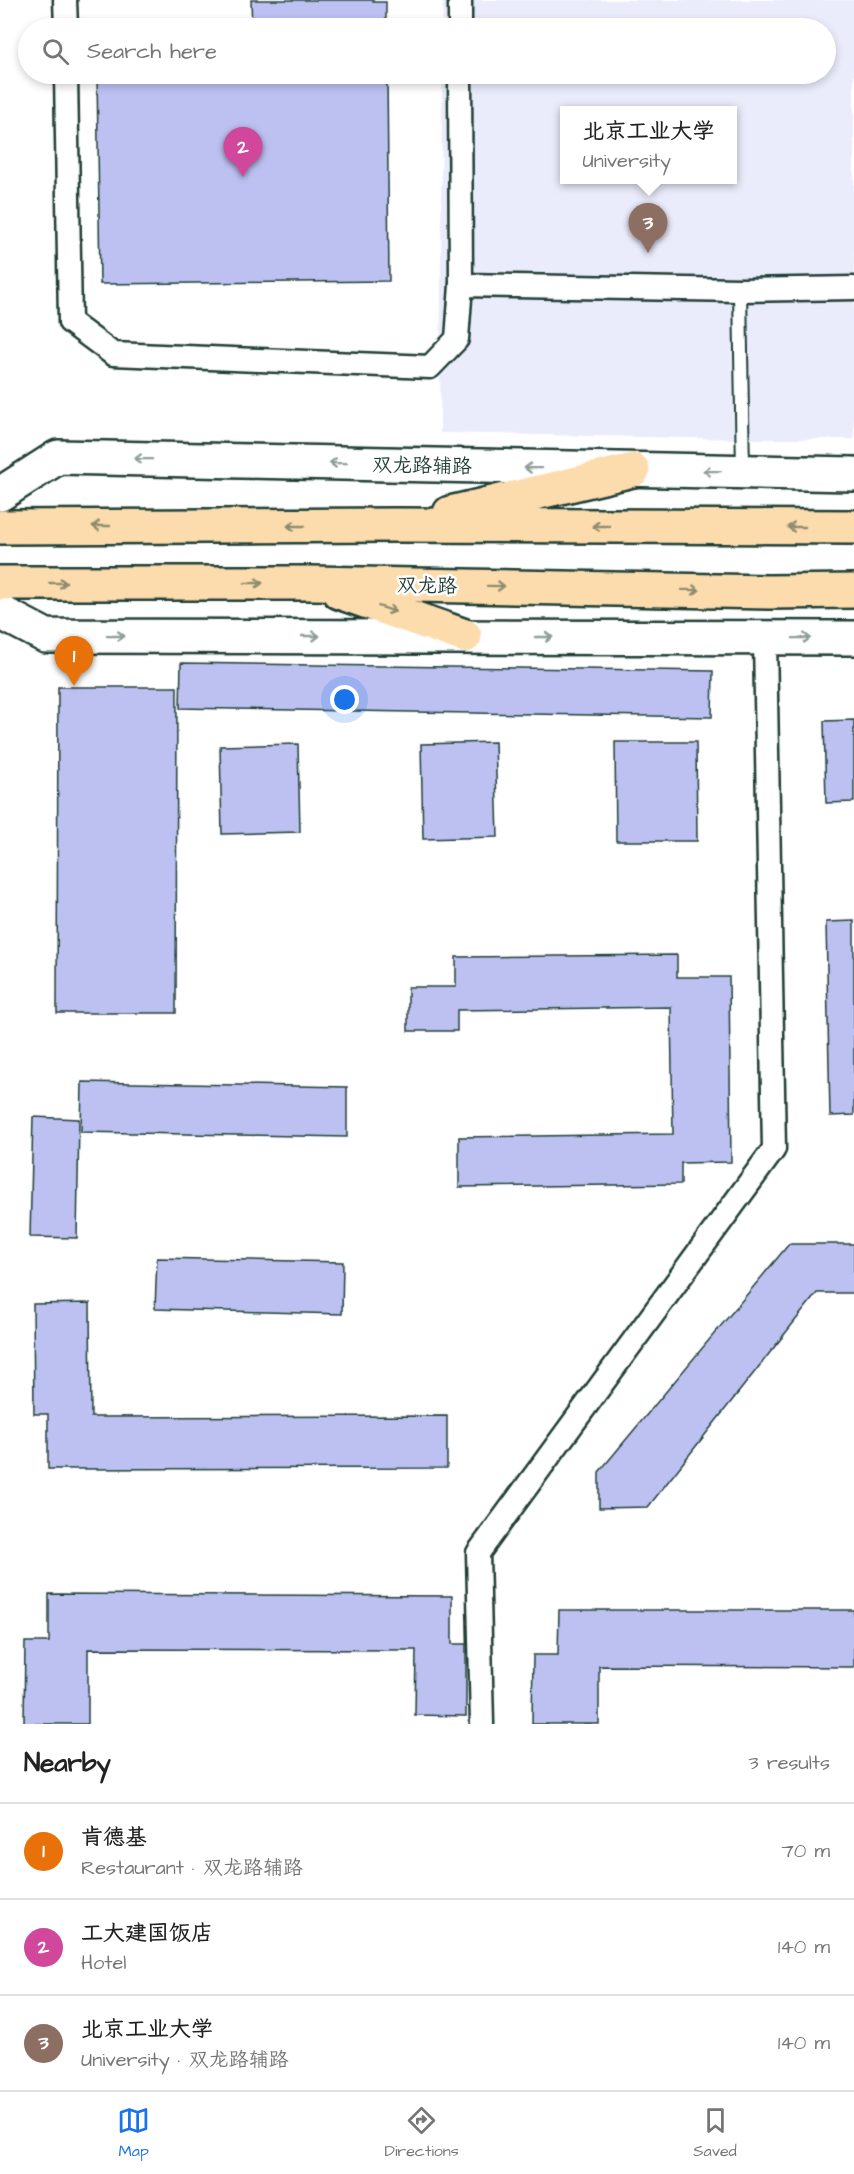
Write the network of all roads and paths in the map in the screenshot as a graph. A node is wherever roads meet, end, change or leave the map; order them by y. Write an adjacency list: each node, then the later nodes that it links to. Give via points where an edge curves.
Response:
1 (65, 0): 3 (street)
2 (460, 0): 4 (street)
3 (66, 18)
4 (460, 18)
5 (66, 84): 7 (street, via 70,322 113,354 430,367 457,339)
6 (460, 84): 7 (street)
7 (461, 285): 9 (street)
8 (854, 288): 9 (street)
9 (740, 290): 11 (lane)
10 (633, 470): 11 (main road, 双龙路辅路, one-way to 10); 13 (main road, 双龙路辅路, one-way to 13, via 57,457); 14 (main road)
11 (744, 472): 12 (main road, 双龙路辅路)
12 (854, 474)
13 (0, 494)
14 (396, 525): 15 (main road, one-way to 15); 16 (main road, one-way to 14)
15 (0, 527)
16 (854, 527)
17 (0, 583): 18 (main road, 双龙路, one-way to 18)
18 (312, 583): 19 (main road, 双龙路, one-way to 19); 21 (main road, one-way to 21)
19 (854, 591)
20 (0, 612): 21 (main road, one-way to 21, via 46,636)
21 (465, 636): 23 (main road, one-way to 23)
22 (854, 638): 23 (main road, one-way to 22)
23 (765, 639): 24 (street, via 774,1149 478,1553)
24 (482, 1724)

